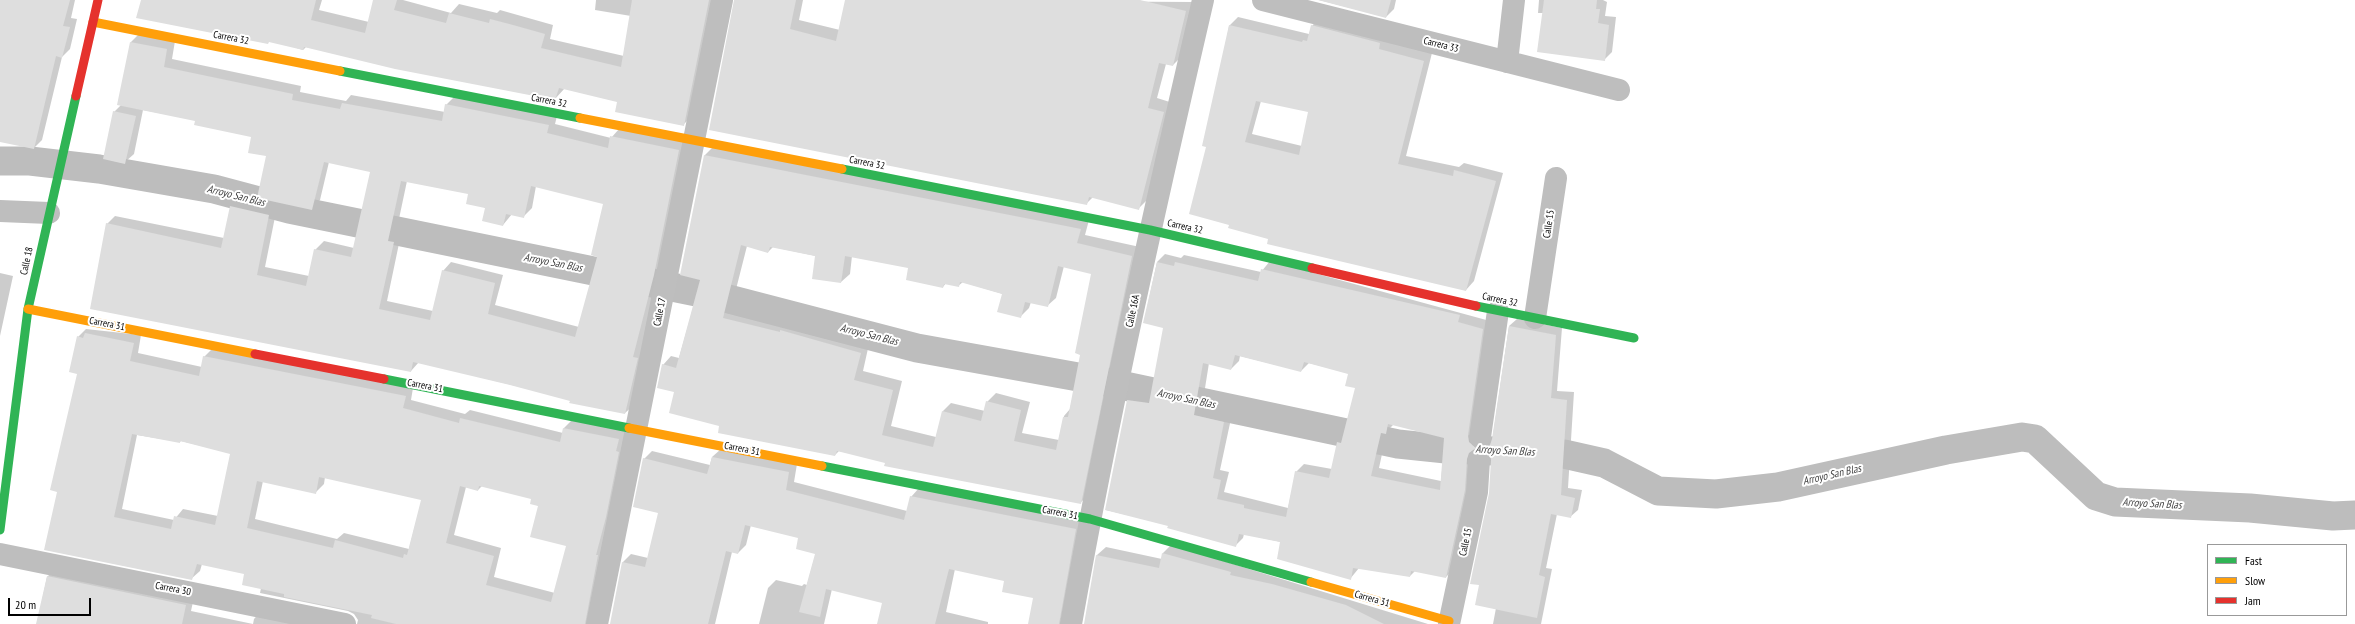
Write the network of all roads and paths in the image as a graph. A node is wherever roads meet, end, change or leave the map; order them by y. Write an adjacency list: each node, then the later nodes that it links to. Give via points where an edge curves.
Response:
1 (98, 0): 6 (street, Calle 18)
2 (722, 0): 9 (street, Calle 17)
3 (1203, 0): 13 (street, Calle 16A)
4 (1262, 0): 7 (street, Carrera 33)
5 (1514, 0): 7 (street)
6 (93, 22): 9 (street, Carrera 32); 12 (street, Calle 18, via 70,131)
7 (1507, 62): 8 (street, Carrera 33)
8 (1619, 90)
9 (694, 140): 13 (street, Carrera 32); 18 (street, Calle 17)
10 (1556, 178): 16 (street, Calle 15)
11 (0, 211): 12 (street)
12 (49, 213): 14 (street, Calle 18)
13 (1150, 230): 15 (street, Carrera 32); 21 (street, Calle 16A)
14 (28, 309): 18 (street, Carrera 31); 22 (street, Calle 18)
15 (1498, 311): 16 (street, Carrera 32); 19 (street)
16 (1535, 318): 17 (street, Carrera 32)
17 (1634, 338)
18 (637, 428): 21 (street, Carrera 31); 26 (street, Calle 17)
19 (1480, 437)
20 (1479, 460): 24 (street, Calle 15, via 1477,492)
21 (1090, 519): 24 (street, Carrera 31); 27 (street, Calle 16A)
22 (0, 530)
23 (0, 554): 25 (street, Carrera 30)
24 (1449, 623)
25 (345, 624)
26 (597, 624)
27 (1071, 624)

